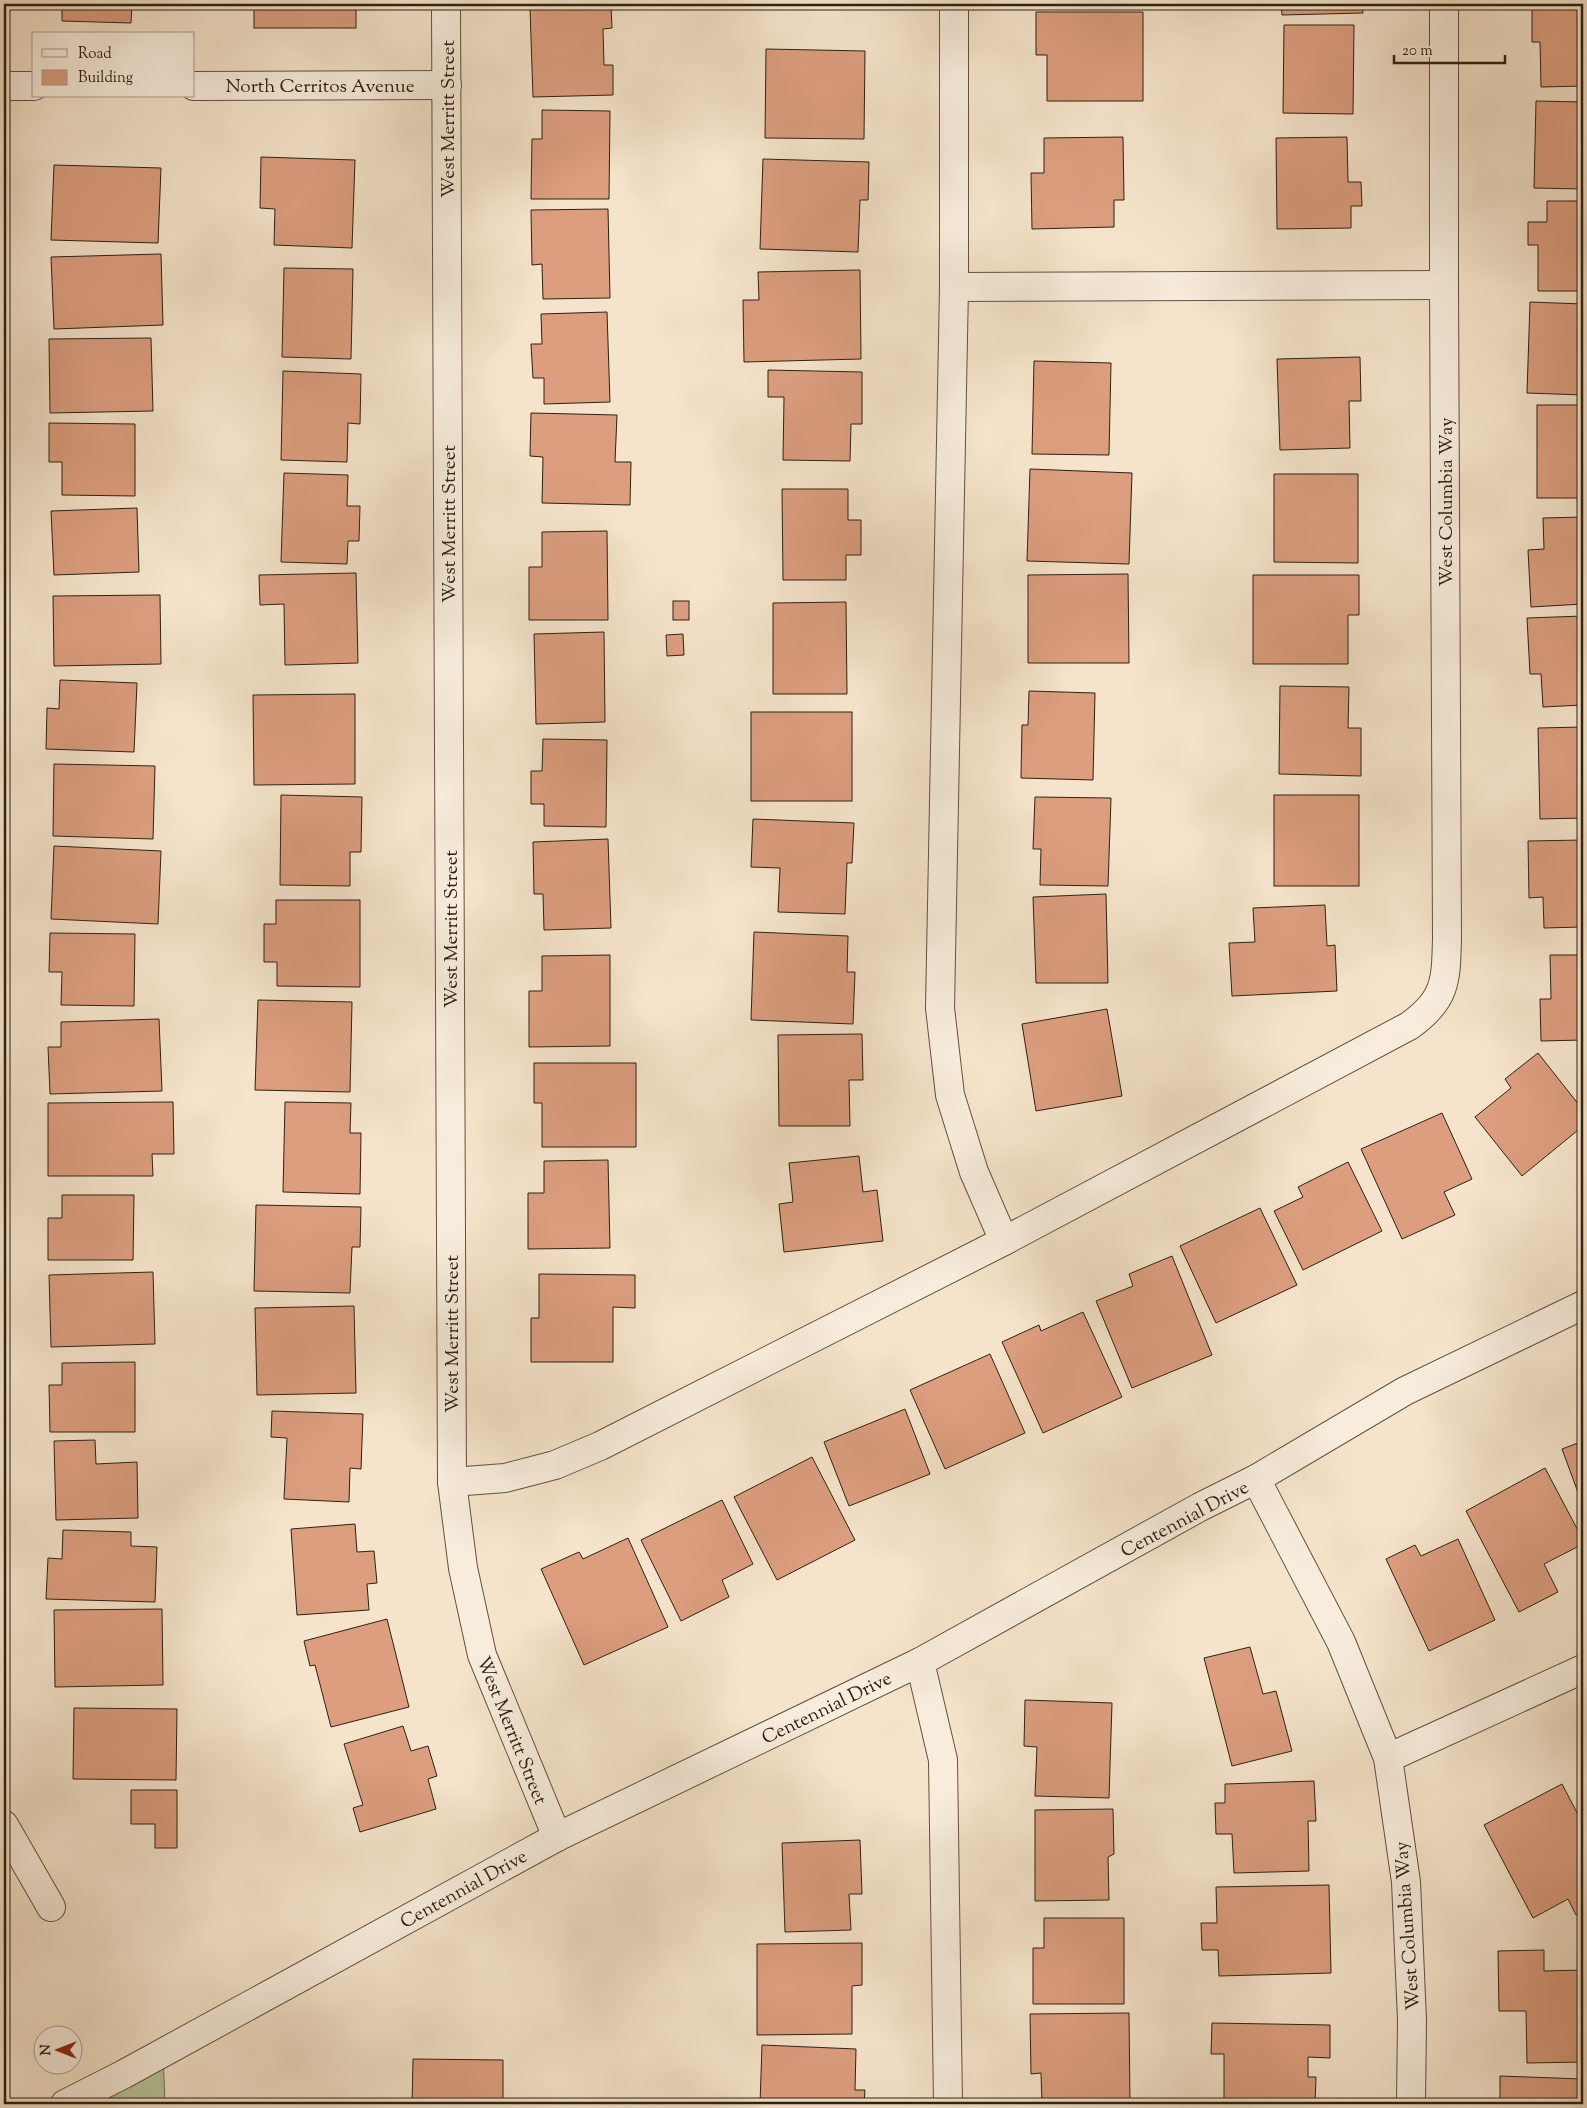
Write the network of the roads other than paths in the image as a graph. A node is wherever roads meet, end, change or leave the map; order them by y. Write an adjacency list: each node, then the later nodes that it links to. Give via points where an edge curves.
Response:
1 (446, 4): 4 (street, West Merritt Street)
2 (954, 4): 9 (street)
3 (1444, 4): 8 (street, West Columbia Way)
4 (447, 85): 7 (street, North Cerritos Avenue); 13 (street, West Merritt Street)
5 (4, 86): 6 (street)
6 (32, 86)
7 (195, 86)
8 (1444, 285): 9 (street); 10 (street, West Columbia Way, via 1447,938 1446,976 1438,999 1426,1015 1409,1026)
9 (954, 287): 10 (street, via 940,1008 950,1095 974,1172)
10 (1004, 1241): 13 (street, via 600,1446 555,1465 505,1478)
11 (1583, 1305): 12 (street, Centennial Drive, via 1405,1391)
12 (1256, 1479): 14 (street, Centennial Drive); 16 (street, West Columbia Way, via 1341,1642)
13 (452, 1482): 18 (street, West Merritt Street, via 463,1568 482,1655)
14 (920, 1662): 18 (street, Centennial Drive); 21 (street, via 943,1760)
15 (1583, 1669): 16 (street)
16 (1388, 1758): 22 (street, West Columbia Way, via 1406,1882 1412,2020)
17 (4, 1826): 19 (street)
18 (557, 1837): 20 (street, Centennial Drive)
19 (51, 1907)
20 (65, 2104)
21 (948, 2104)
22 (1411, 2104)

